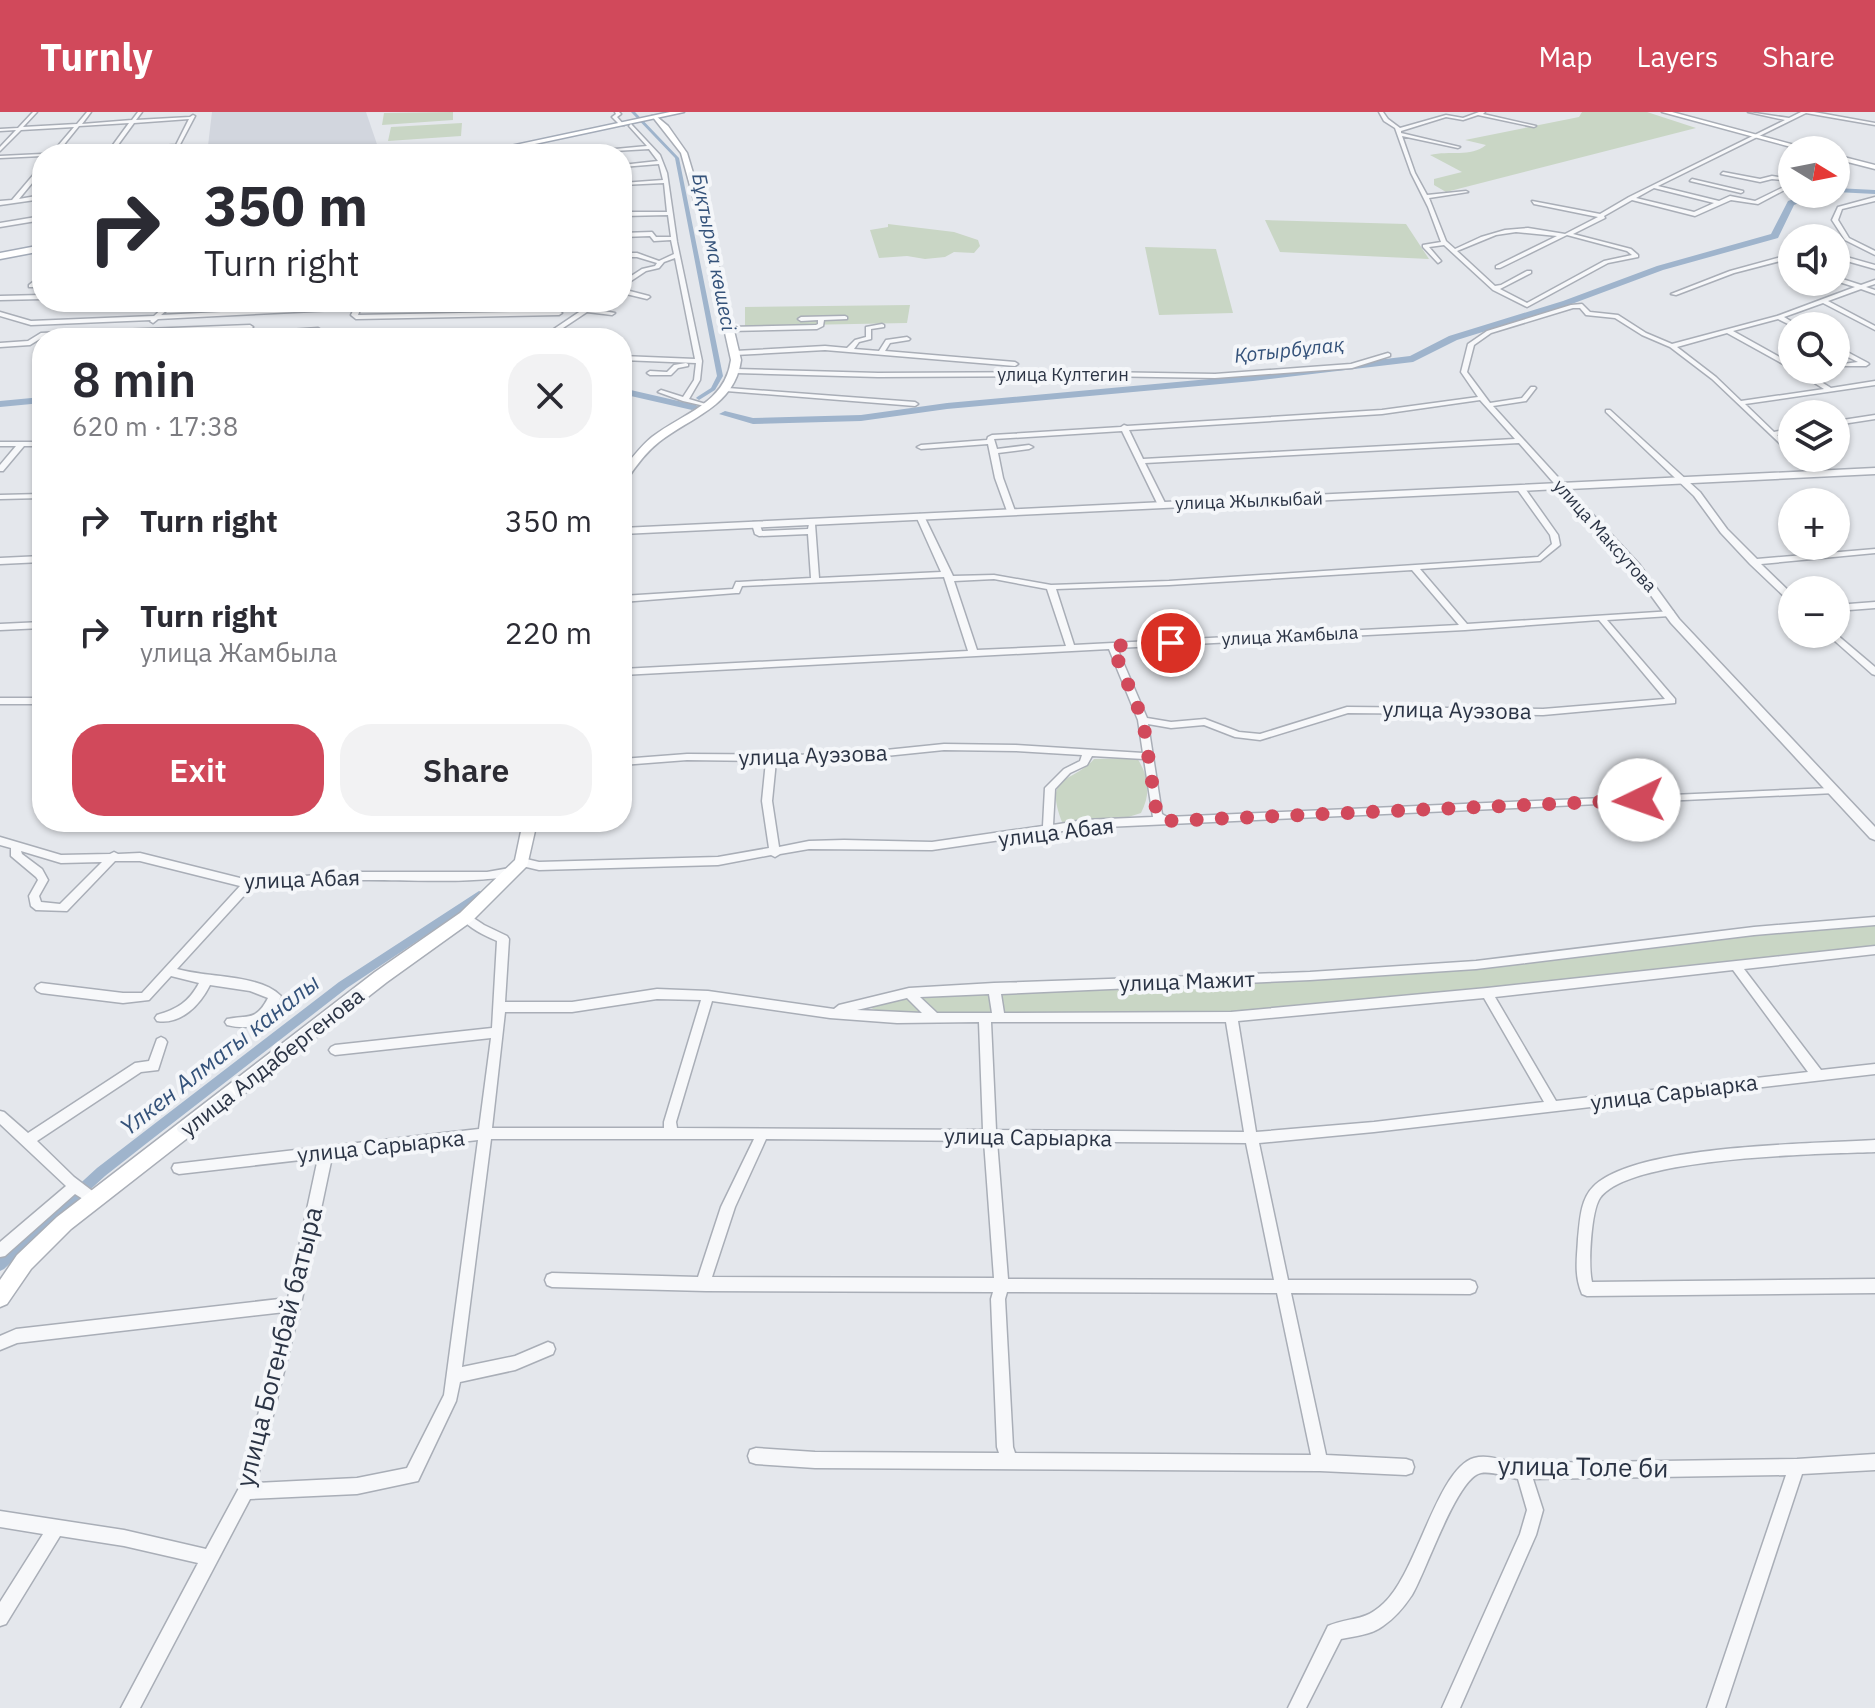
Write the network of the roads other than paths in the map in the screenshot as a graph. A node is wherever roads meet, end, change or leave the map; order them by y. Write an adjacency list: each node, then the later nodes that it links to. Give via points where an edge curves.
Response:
1 (35, 112): 22 (street)
2 (89, 112): 20 (street)
3 (140, 112): 17 (street)
4 (617, 112): 18 (street, via 614,117)
5 (680, 112): 15 (main road)
6 (692, 112): 15 (main road)
7 (1381, 112): 24 (street)
8 (1427, 112): 14 (street)
9 (1665, 112): 25 (main road)
10 (1750, 112): 16 (street)
11 (1806, 112): 16 (street); 19 (street)
12 (1481, 113): 14 (street, via 1463,119); 21 (street)
13 (194, 115): 17 (street); 29 (street)
14 (1446, 116): 24 (street)
15 (652, 118): 18 (main road); 122 (main road, via 683,153)
16 (1789, 119): 25 (street)
17 (133, 121): 20 (street); 28 (street)
18 (629, 124): 30 (main road); 31 (main road); 32 (street)
19 (1875, 124)
20 (78, 125): 22 (street); 27 (street)
21 (1534, 126)
22 (19, 128): 23 (street); 35 (street)
23 (0, 130)
24 (1399, 132): 33 (street); 53 (street)
25 (1757, 136): 26 (main road); 49 (street)
26 (1778, 142)
27 (62, 144)
28 (115, 144)
29 (176, 144)
30 (528, 144)
31 (537, 144)
32 (651, 147): 34 (street); 38 (street)
33 (1458, 147)
34 (632, 148)
35 (0, 150)
36 (32, 155): 37 (street)
37 (0, 157)
38 (661, 162): 40 (street); 46 (street)
39 (1850, 162): 41 (main road)
40 (632, 165)
41 (1875, 167)
42 (1723, 173): 47 (street)
43 (1778, 178): 47 (street)
44 (32, 180): 58 (street)
45 (1692, 180): 52 (street)
46 (666, 181): 48 (street); 62 (street)
47 (1760, 181): 52 (street)
48 (632, 183)
49 (1654, 187): 55 (street); 61 (street)
50 (1778, 190): 56 (street, via 1756,203)
51 (1466, 192): 53 (street)
52 (1741, 192): 56 (street)
53 (1425, 197): 73 (street)
54 (32, 198): 58 (street)
55 (1631, 198): 61 (street, via 1695,214); 64 (street)
56 (1730, 198): 61 (street)
57 (1875, 199): 66 (street, via 1840,208)
58 (14, 201): 60 (street)
59 (1534, 202): 64 (street)
60 (0, 203)
61 (1719, 203)
62 (670, 213): 63 (street); 71 (street)
63 (632, 214)
64 (1600, 215): 68 (street)
65 (32, 220): 67 (street)
66 (1837, 224)
67 (0, 225)
68 (1568, 234): 70 (street); 90 (street, via 1636,256 1606,262 1527,305)
69 (632, 235): 71 (street)
70 (1560, 235): 75 (street, via 1525,228 1501,230); 84 (street)
71 (674, 238): 79 (street)
72 (1850, 240): 76 (street)
73 (1445, 243): 75 (street); 82 (street, via 1425,246)
74 (32, 250): 77 (main road)
75 (1454, 251): 90 (street)
76 (1875, 253)
77 (0, 255)
78 (632, 255): 83 (street)
79 (677, 255): 83 (street); 135 (street)
80 (1777, 260): 94 (street)
81 (1850, 260): 85 (street)
82 (1438, 261)
83 (661, 263): 87 (street)
84 (1498, 267)
85 (1875, 267)
86 (1529, 272): 90 (street)
87 (632, 279)
88 (1875, 282): 91 (street)
89 (1850, 284): 91 (street)
90 (1494, 288)
91 (1864, 288): 92 (street); 98 (street)
92 (1875, 292)
93 (632, 293): 96 (street)
94 (1674, 294)
95 (32, 297): 97 (street)
96 (647, 297)
97 (0, 299)
98 (1823, 301): 105 (street); 121 (street)
99 (160, 312): 111 (street)
100 (260, 312): 111 (street); 116 (street)
101 (356, 312): 106 (street, via 356,317)
102 (545, 312): 106 (street); 107 (street)
103 (583, 312): 120 (street)
104 (603, 312): 108 (street)
105 (1793, 312)
106 (453, 313): 119 (street)
107 (559, 313)
108 (612, 313)
109 (0, 314): 111 (street, via 31,323)
110 (1778, 317): 123 (street)
111 (155, 318): 117 (street)
112 (845, 318): 114 (street)
113 (801, 319): 114 (street)
114 (821, 319): 122 (street, via 817,327)
115 (882, 326): 128 (street, via 868,328 869,338)
116 (250, 327): 118 (street)
117 (147, 328)
118 (224, 328)
119 (448, 328)
120 (559, 328)
121 (1875, 328)
122 (729, 329): 130 (main road)
123 (1726, 330): 127 (street); 134 (street)
124 (907, 339): 129 (street, via 888,341)
125 (32, 342): 126 (street)
126 (0, 345)
127 (1672, 346): 146 (street, улица Максутова, via 1616,316 1588,314 1579,305 1489,332 1471,344 1464,372); 148 (street)
128 (849, 350): 129 (street); 130 (street)
129 (881, 352): 136 (street)
130 (735, 353): 139 (main road)
131 (1388, 355): 139 (street, улица Култегин, via 1352,366 1215,376)
132 (1850, 355): 137 (street, via 1866,364)
133 (632, 359): 135 (street)
134 (1778, 360)
135 (699, 363): 138 (street, via 676,366 669,374); 147 (street, via 697,380)
136 (1015, 364)
137 (1850, 365)
138 (650, 373)
139 (736, 374): 143 (main road)
140 (1875, 383): 144 (street)
141 (1820, 384): 144 (street)
142 (1533, 388): 150 (street, via 1524,400)
143 (728, 390): 149 (street); 151 (main road)
144 (1830, 390): 148 (street)
145 (661, 392): 147 (street)
146 (1482, 398): 150 (street, улица Максутова); 155 (street, via 1394,411)
147 (685, 400): 151 (street)
148 (1739, 403): 157 (street)
149 (915, 404)
150 (1489, 405): 159 (street, улица Максутова)
151 (707, 406): 168 (main road, via 656,439)
152 (1608, 411): 172 (street)
153 (1875, 417): 154 (street)
154 (1850, 421)
155 (1124, 427): 160 (street, via 992,437); 167 (street)
156 (1778, 433): 157 (street)
157 (1772, 434): 158 (street)
158 (1778, 440)
159 (1522, 441): 167 (street); 173 (street, улица Максутова)
160 (991, 442): 164 (street); 166 (street)
161 (0, 444): 162 (street)
162 (22, 444): 163 (street); 169 (street)
163 (32, 444)
164 (921, 447)
165 (1029, 447): 166 (street)
166 (994, 451): 178 (street)
167 (1141, 461): 177 (street)
168 (632, 464)
169 (0, 469)
170 (1875, 471): 171 (street, улица Жылкыбай)
171 (1814, 474): 172 (street, улица Жылкыбай)
172 (1681, 480): 173 (street, улица Жылкыбай); 185 (street)
173 (1563, 488): 174 (street, улица Жылкыбай); 194 (street, улица Максутова)
174 (1521, 489): 177 (street, улица Жылкыбай); 186 (street, via 1554,535 1556,545 1549,555)
175 (32, 496): 176 (street)
176 (0, 497)
177 (1162, 505): 178 (street, улица Жылкыбай)
178 (1011, 511): 179 (street, улица Жылкыбай)
179 (920, 516): 180 (street, улица Жылкыбай); 187 (street)
180 (812, 527): 181 (street, улица Жылкыбай, via 756,524); 188 (street)
181 (632, 530)
182 (1875, 551): 185 (street)
183 (32, 559): 184 (street)
184 (0, 561)
185 (1753, 562): 189 (street)
186 (1414, 567): 190 (street); 198 (street)
187 (946, 574): 188 (street); 190 (street, via 951,579 994,577); 202 (street)
188 (815, 581): 191 (street, via 739,584 736,591)
189 (1778, 586)
190 (1051, 587): 200 (street)
191 (632, 598)
192 (1875, 605): 193 (street)
193 (1850, 607)
194 (1670, 613): 195 (street, улица Жамбыла); 212 (street, улица Максутова)
195 (1602, 619): 198 (street, улица Жамбыла); 207 (street, улица Ауэзова, via 1672,701 1543,712 1347,710 1260,737 1205,722 1171,725)
196 (32, 625): 197 (street)
197 (0, 627)
198 (1465, 627): 199 (street, улица Жамбыла)
199 (1112, 646): 200 (street, улица Жамбыла); 207 (street)
200 (1071, 648): 202 (street, улица Жамбыла)
201 (1848, 648): 203 (street)
202 (973, 653): 204 (street, улица Жамбыла)
203 (1872, 667)
204 (632, 671)
205 (0, 701): 206 (street)
206 (32, 701)
207 (1143, 720): 209 (street)
208 (1088, 752): 209 (street, улица Ауэзова); 210 (street, улица Ауэзова, via 944,747 882,756); 214 (street, via 1084,763 1050,788)
209 (1148, 756): 213 (street, via 1157,816)
210 (771, 758): 211 (street, улица Ауэзова); 219 (street, via 767,801)
211 (632, 761)
212 (1831, 791): 213 (street, улица Абая); 216 (street, улица Максутова)
213 (1167, 821): 214 (street, улица Абая)
214 (1048, 830): 219 (street, улица Абая, via 932,846 809,845)
215 (527, 832): 221 (main road)
216 (1875, 835)
217 (0, 841): 218 (street, улица Абая)
218 (16, 847): 220 (street, улица Абая, via 61,859); 220 (street, via 20,859 41,874 36,906 52,908 63,908)
219 (775, 853): 221 (street, улица Абая, via 718,861)
220 (114, 856): 222 (street, улица Абая, via 140,857)
221 (518, 866): 222 (street, улица Абая, via 487,876 361,876); 223 (main road, улица Алдабергенова)
222 (248, 884): 227 (street)
223 (466, 917): 234 (street, via 503,939); 258 (main road, улица Алдабергенова)
224 (1875, 921): 230 (street, улица Мажит, via 1476,965)
225 (1875, 950): 226 (street)
226 (1735, 965): 232 (street); 245 (street)
227 (169, 971): 228 (street); 229 (street, via 145,997)
228 (206, 981): 237 (street, via 192,1004 176,1016); 240 (street, via 236,983 275,996 267,1013 252,1023)
229 (41, 988)
230 (994, 988): 231 (street, улица Мажит); 239 (street)
231 (909, 993): 235 (street, улица Мажит); 238 (street)
232 (1487, 993): 236 (street); 246 (street)
233 (708, 996): 234 (street, улица Мажит, via 657,994 572,1007); 235 (street, улица Мажит); 248 (street)
234 (500, 1007): 241 (street)
235 (830, 1013): 238 (street)
236 (1231, 1017): 239 (street); 252 (street)
237 (161, 1018)
238 (934, 1018): 239 (street)
239 (992, 1018): 251 (street)
240 (231, 1022)
241 (498, 1032): 243 (street); 249 (street)
242 (161, 1042): 253 (street, via 154,1066 139,1067)
243 (335, 1050)
244 (1875, 1069): 245 (street, улица Сарыарка)
245 (1818, 1075): 246 (street, улица Сарыарка)
246 (1553, 1107): 252 (street, улица Сарыарка)
247 (0, 1116): 253 (street)
248 (671, 1133): 249 (street, улица Сарыарка); 250 (street, улица Сарыарка)
249 (485, 1134): 255 (street, улица Сарыарка); 270 (street)
250 (762, 1135): 251 (street, улица Сарыарка); 261 (street, via 728,1207)
251 (992, 1137): 252 (street, улица Сарыарка); 262 (street)
252 (1251, 1138): 263 (street)
253 (29, 1139): 257 (street)
254 (1873, 1149): 264 (street, via 1680,1160 1631,1169 1598,1189 1591,1200 1581,1273 1587,1289)
255 (326, 1152): 256 (street, улица Сарыарка); 267 (street, улица Богенбай батыра)
256 (179, 1168)
257 (74, 1187): 258 (street); 259 (street)
258 (94, 1200): 266 (main road, улица Алдабергенова, via 24,1262)
259 (0, 1251)
260 (552, 1280): 261 (street)
261 (706, 1284): 262 (street)
262 (1002, 1286): 263 (street); 272 (street, via 998,1299)
263 (1283, 1286): 265 (street); 274 (street)
264 (1875, 1286)
265 (1470, 1287)
266 (0, 1297)
267 (294, 1304): 268 (street, via 16,1336); 278 (street, улица Богенбай батыра)
268 (0, 1343)
269 (548, 1349): 270 (street, via 515,1363)
270 (453, 1376): 278 (street, via 451,1396 412,1475 357,1486)
271 (756, 1456): 272 (street)
272 (1009, 1460): 274 (street)
273 (1875, 1462): 276 (street, улица Толе би)
274 (1320, 1463): 275 (street)
275 (1406, 1467)
276 (1797, 1467): 277 (street, улица Толе би); 286 (street)
277 (1523, 1471): 284 (street, улица Толе би, via 1478,1464 1465,1471 1405,1594 1375,1622 1335,1632); 285 (street, via 1535,1510 1528,1535)
278 (246, 1491): 281 (street, улица Богенбай батыра)
279 (0, 1519): 280 (street)
280 (56, 1527): 281 (street); 282 (street)
281 (210, 1558): 283 (street, улица Богенбай батыра)
282 (0, 1618)
283 (130, 1708)
284 (1297, 1708)
285 (1451, 1708)
286 (1716, 1708)

